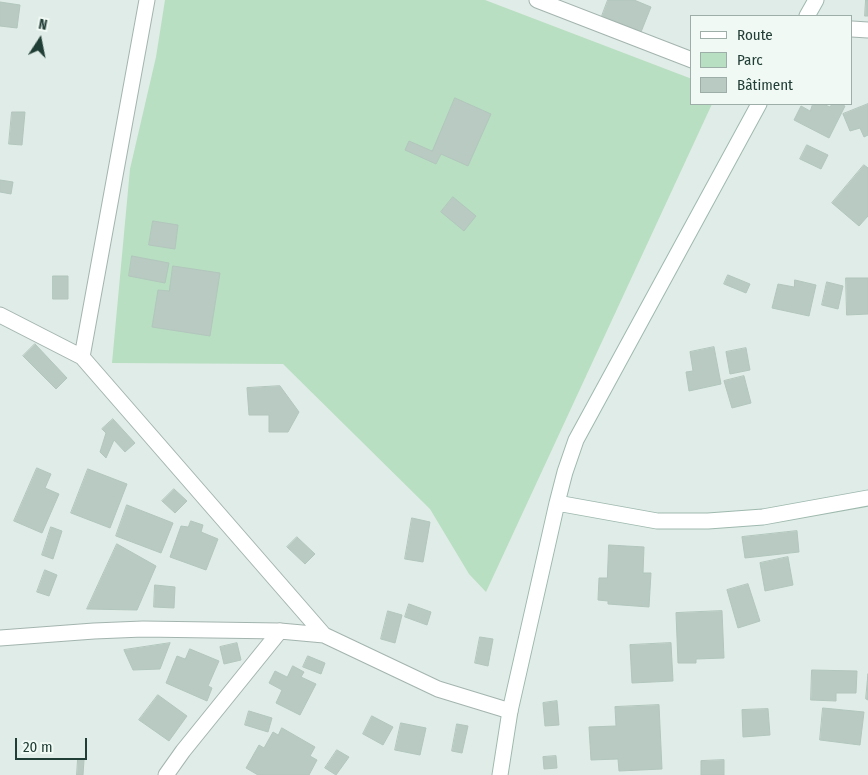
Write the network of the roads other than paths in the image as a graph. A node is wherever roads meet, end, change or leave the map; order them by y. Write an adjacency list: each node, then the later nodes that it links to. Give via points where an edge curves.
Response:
1 (147, 0): 10 (street)
2 (537, 0): 7 (street)
3 (816, 0): 4 (street)
4 (808, 15)
5 (853, 29): 6 (street)
6 (868, 30)
7 (690, 59)
8 (758, 105): 12 (street, via 576,440)
9 (0, 315): 10 (street)
10 (82, 357): 14 (street)
11 (868, 498): 12 (street, via 763,517 708,521 657,521)
12 (557, 503): 16 (street)
13 (280, 631): 14 (street); 15 (street, via 143,629); 17 (street)
14 (324, 635): 16 (street, via 438,689)
15 (0, 638)
16 (510, 711): 18 (street)
17 (166, 775)
18 (500, 775)

